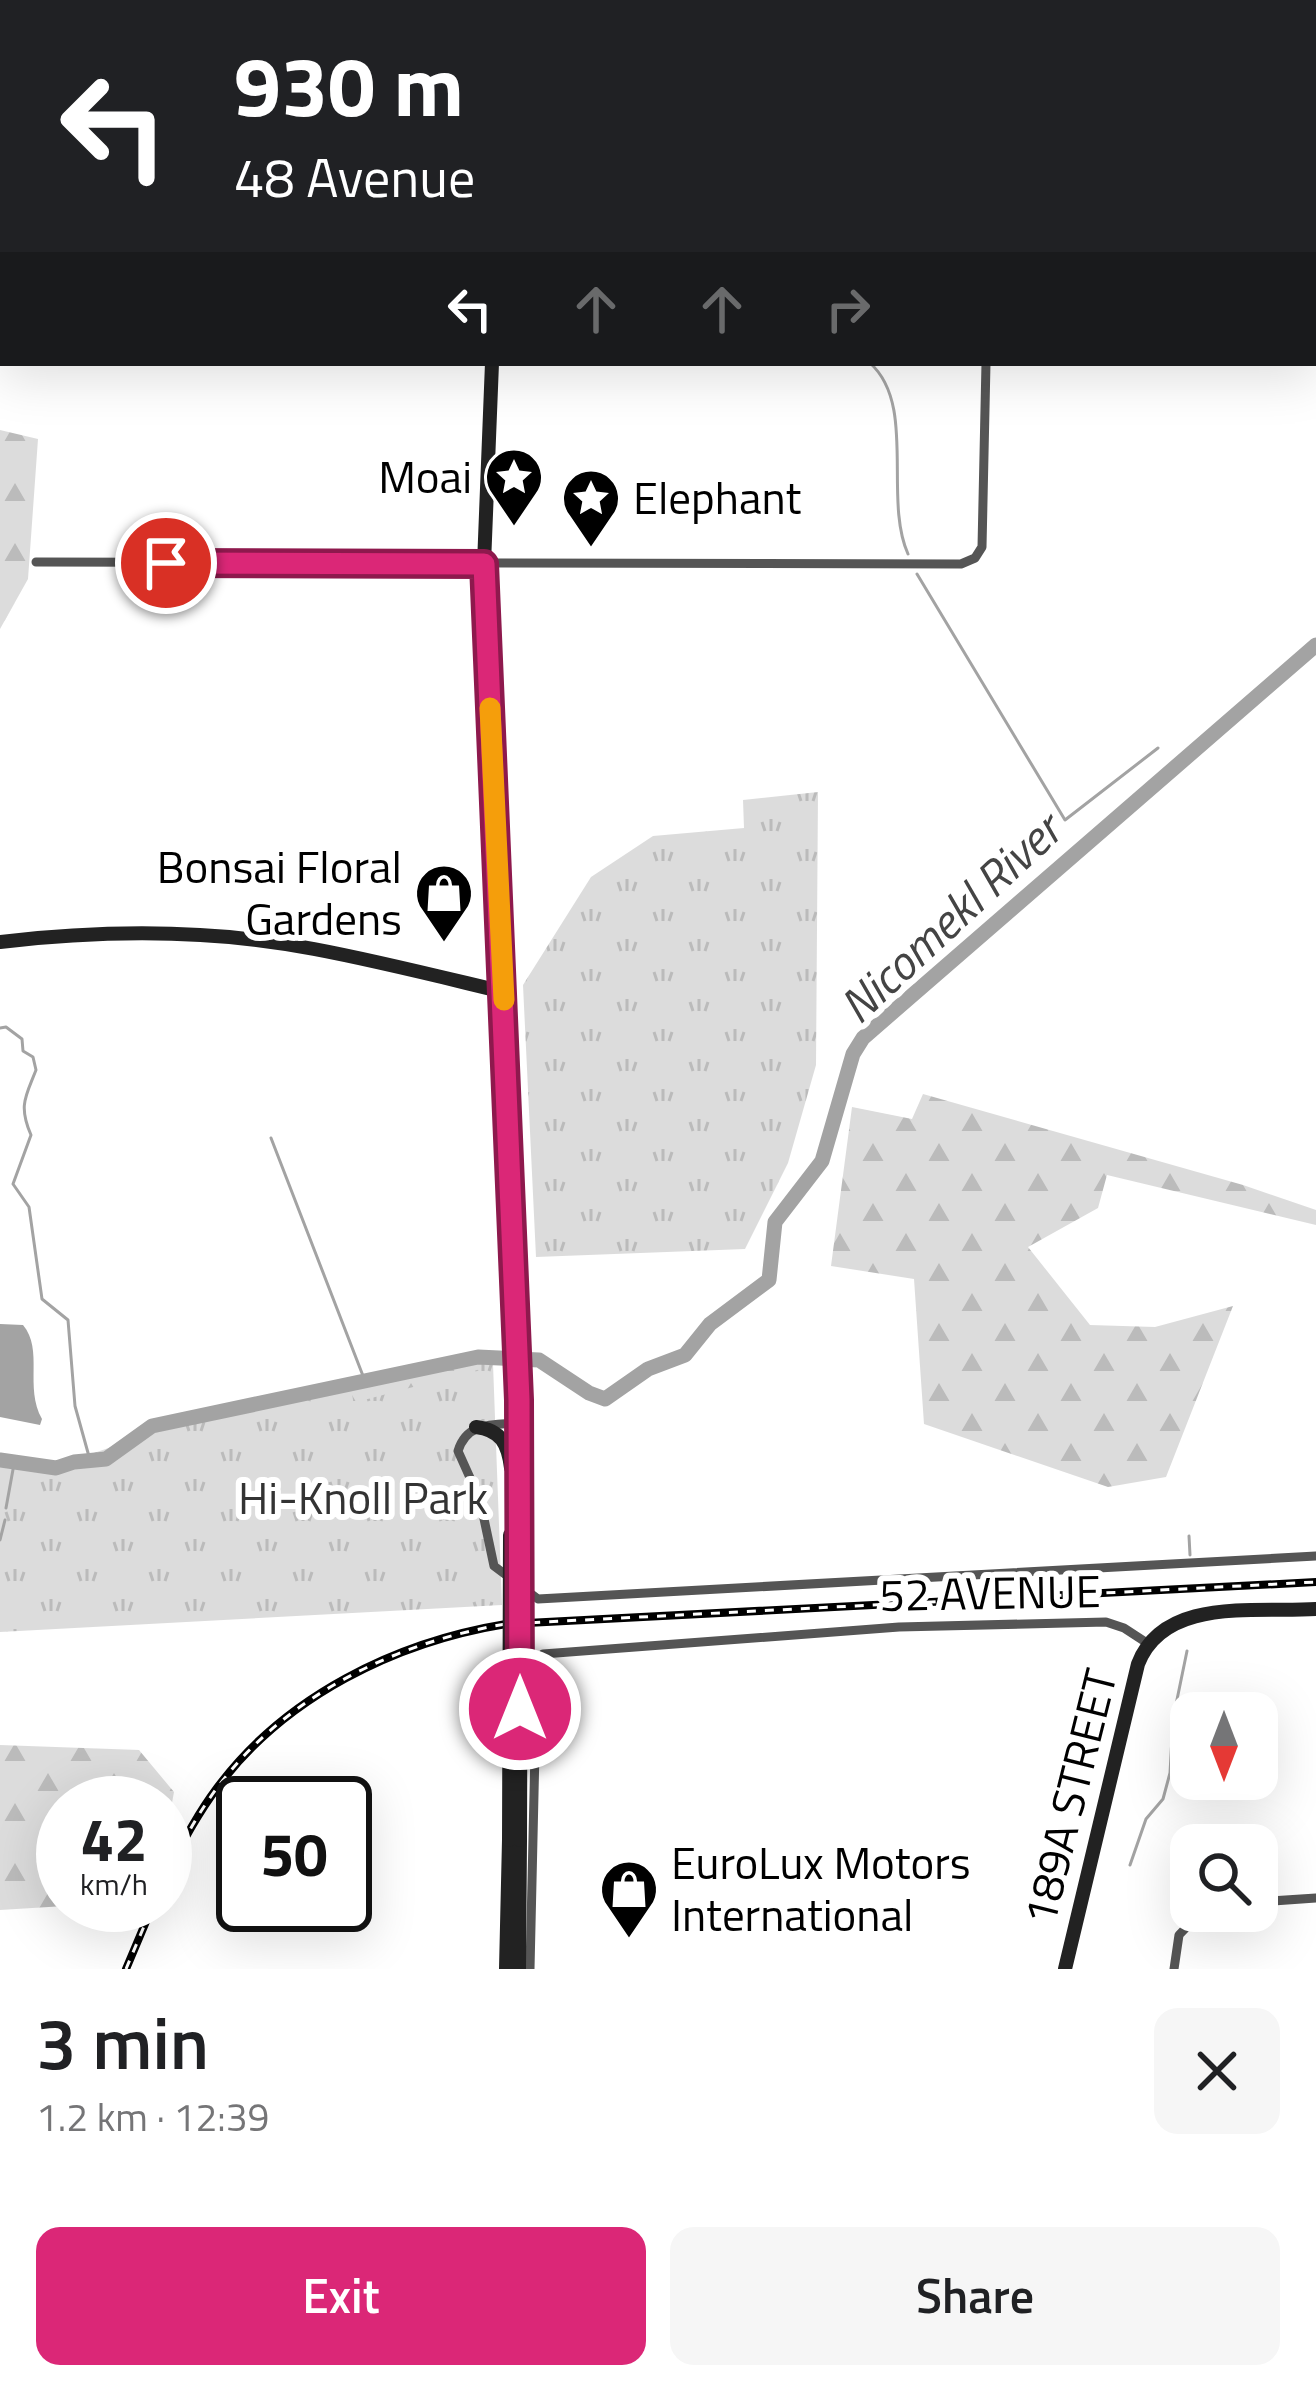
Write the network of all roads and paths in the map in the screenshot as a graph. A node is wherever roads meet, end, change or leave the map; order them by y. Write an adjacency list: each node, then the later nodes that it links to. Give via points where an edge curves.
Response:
1 (492, 366): 4 (main road)
2 (986, 366): 4 (street, via 983,530 975,558 942,567)
3 (37, 562): 4 (street)
4 (484, 564): 6 (main road)
5 (0, 942): 6 (main road, via 112,934 244,940)
6 (504, 992): 7 (main road)
7 (519, 1424): 8 (street); 9 (main road)
8 (476, 1427): 10 (main road, via 503,1438); 12 (street, via 458,1451 480,1500 492,1560 538,1599)
9 (518, 1465): 10 (main road); 11 (main road)
10 (513, 1508): 11 (main road)
11 (515, 1535): 15 (main road, bridge)
12 (1316, 1556)
13 (1316, 1610): 14 (main road, 52 AVENUE, via 1190,1615)
14 (1147, 1642): 21 (street, 52 AVENUE, via 1106,1622 899,1627 540,1656); 22 (main road, 189A STREET)
15 (514, 1840): 19 (main road); 20 (main road)
16 (1316, 1898): 17 (street)
17 (1278, 1901)
18 (1182, 1932): 23 (street)
19 (506, 1969)
20 (519, 1969)
21 (530, 1969)
22 (1065, 1969)
23 (1174, 1969)

